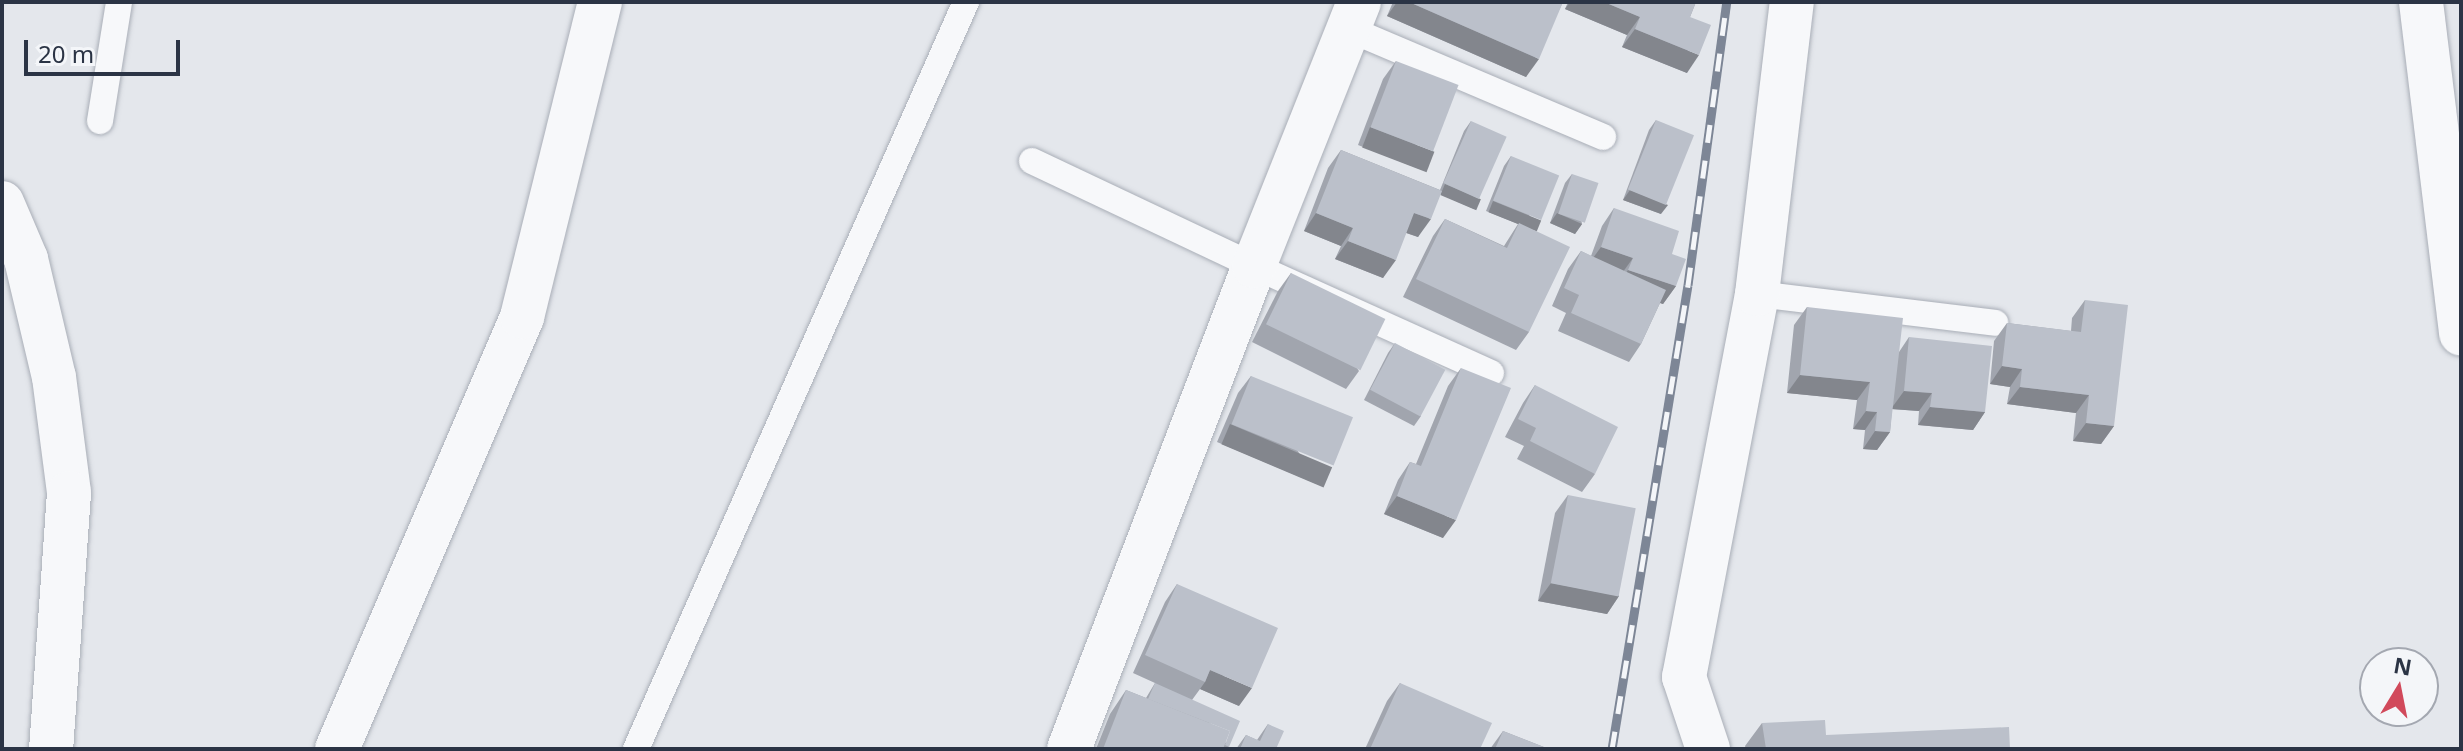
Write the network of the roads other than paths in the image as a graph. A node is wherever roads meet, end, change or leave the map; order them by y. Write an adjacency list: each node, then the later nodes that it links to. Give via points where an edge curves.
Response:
1 (119, 2): 7 (lane)
2 (600, 2): 17 (street, via 522,317)
3 (966, 2): 18 (lane)
4 (1792, 2): 12 (street)
5 (2421, 2): 14 (street)
6 (1354, 16): 8 (lane); 11 (street)
7 (100, 121)
8 (1603, 137)
9 (1032, 161): 11 (lane)
10 (2, 203): 16 (street, via 26,259 54,377 69,493)
11 (1254, 266): 15 (lane); 19 (street)
12 (1757, 294): 13 (lane); 20 (street, via 1684,677)
13 (1995, 323)
14 (2461, 334)
15 (1491, 373)
16 (51, 749)
17 (337, 749)
18 (636, 749)
19 (1069, 749)
20 (1708, 749)

